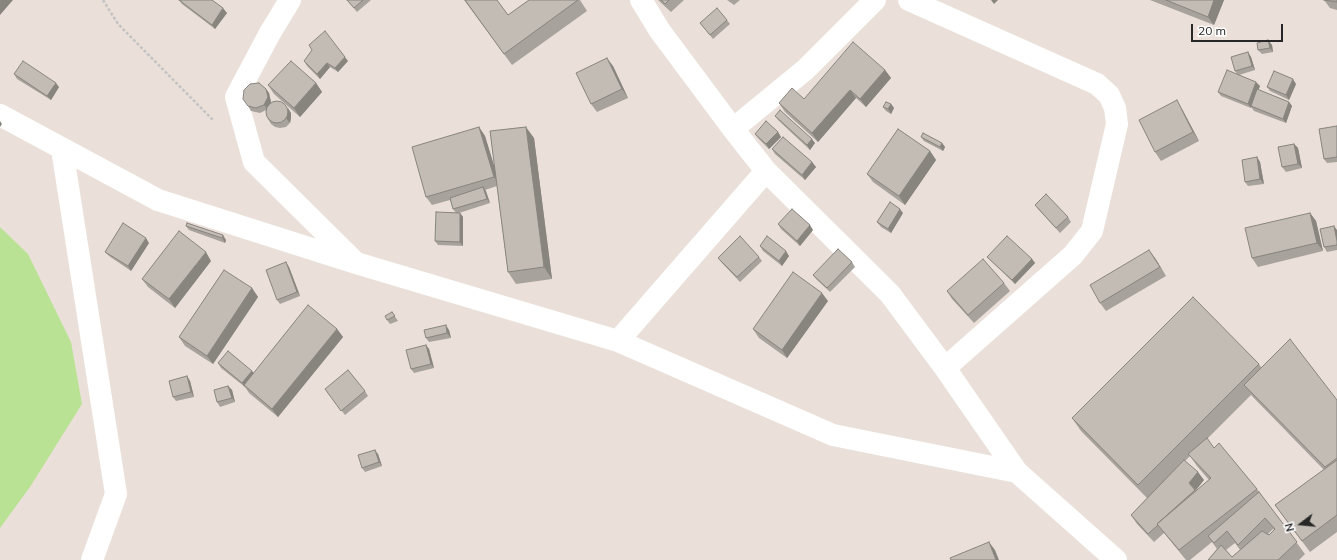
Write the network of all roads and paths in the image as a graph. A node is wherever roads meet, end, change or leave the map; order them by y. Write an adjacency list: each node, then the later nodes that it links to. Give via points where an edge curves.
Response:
1 (103, 0): 7 (path, via 118,24)
2 (290, 0): 11 (street, via 236,96 254,162)
3 (641, 0): 8 (street, via 660,31)
4 (875, 0): 8 (street, via 806,69)
5 (909, 0): 13 (street, via 1097,84 1109,95 1115,108 1117,124 1092,231 1073,255)
6 (0, 115): 9 (street)
7 (216, 123)
8 (733, 129): 10 (street)
9 (62, 149): 11 (street, via 158,200); 15 (street, via 116,494)
10 (766, 171): 12 (street); 13 (street, via 890,294)
11 (356, 263): 12 (street)
12 (618, 341): 14 (street, via 833,435)
13 (945, 368): 14 (street)
14 (1017, 472): 16 (street)
15 (92, 560)
16 (1116, 560)

